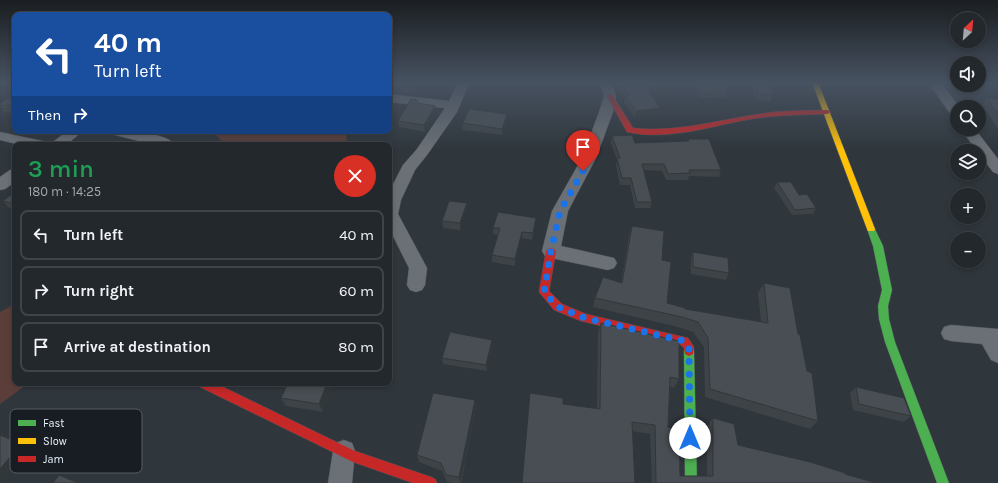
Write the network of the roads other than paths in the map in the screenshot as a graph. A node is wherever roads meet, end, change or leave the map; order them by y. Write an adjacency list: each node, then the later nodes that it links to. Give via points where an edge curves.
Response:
1 (449, 105): 2 (street)
2 (453, 105): 17 (street, via 422,152 408,168)
3 (604, 105): 19 (street, via 590,158 560,211)
4 (616, 105): 6 (street, via 630,130 651,134 679,132 766,115)
5 (824, 105): 6 (street)
6 (827, 112): 30 (street, via 878,246 888,290 883,306 890,342)
7 (72, 134): 12 (street)
8 (126, 134): 13 (street)
9 (0, 136): 11 (street)
10 (973, 136): 14 (street)
11 (28, 142)
12 (60, 142)
13 (161, 142)
14 (998, 170)
15 (12, 176): 16 (street)
16 (0, 185)
17 (392, 205)
18 (392, 218): 21 (street, via 418,268)
19 (551, 251): 20 (street); 29 (street, via 544,292 558,307 585,318 678,339 689,347)
20 (608, 263)
21 (416, 285)
22 (951, 333): 23 (street)
23 (993, 337): 24 (street)
24 (998, 354)
25 (210, 386): 26 (street)
26 (344, 451): 27 (street); 28 (street)
27 (340, 483)
28 (431, 483)
29 (691, 483)
30 (943, 483)

